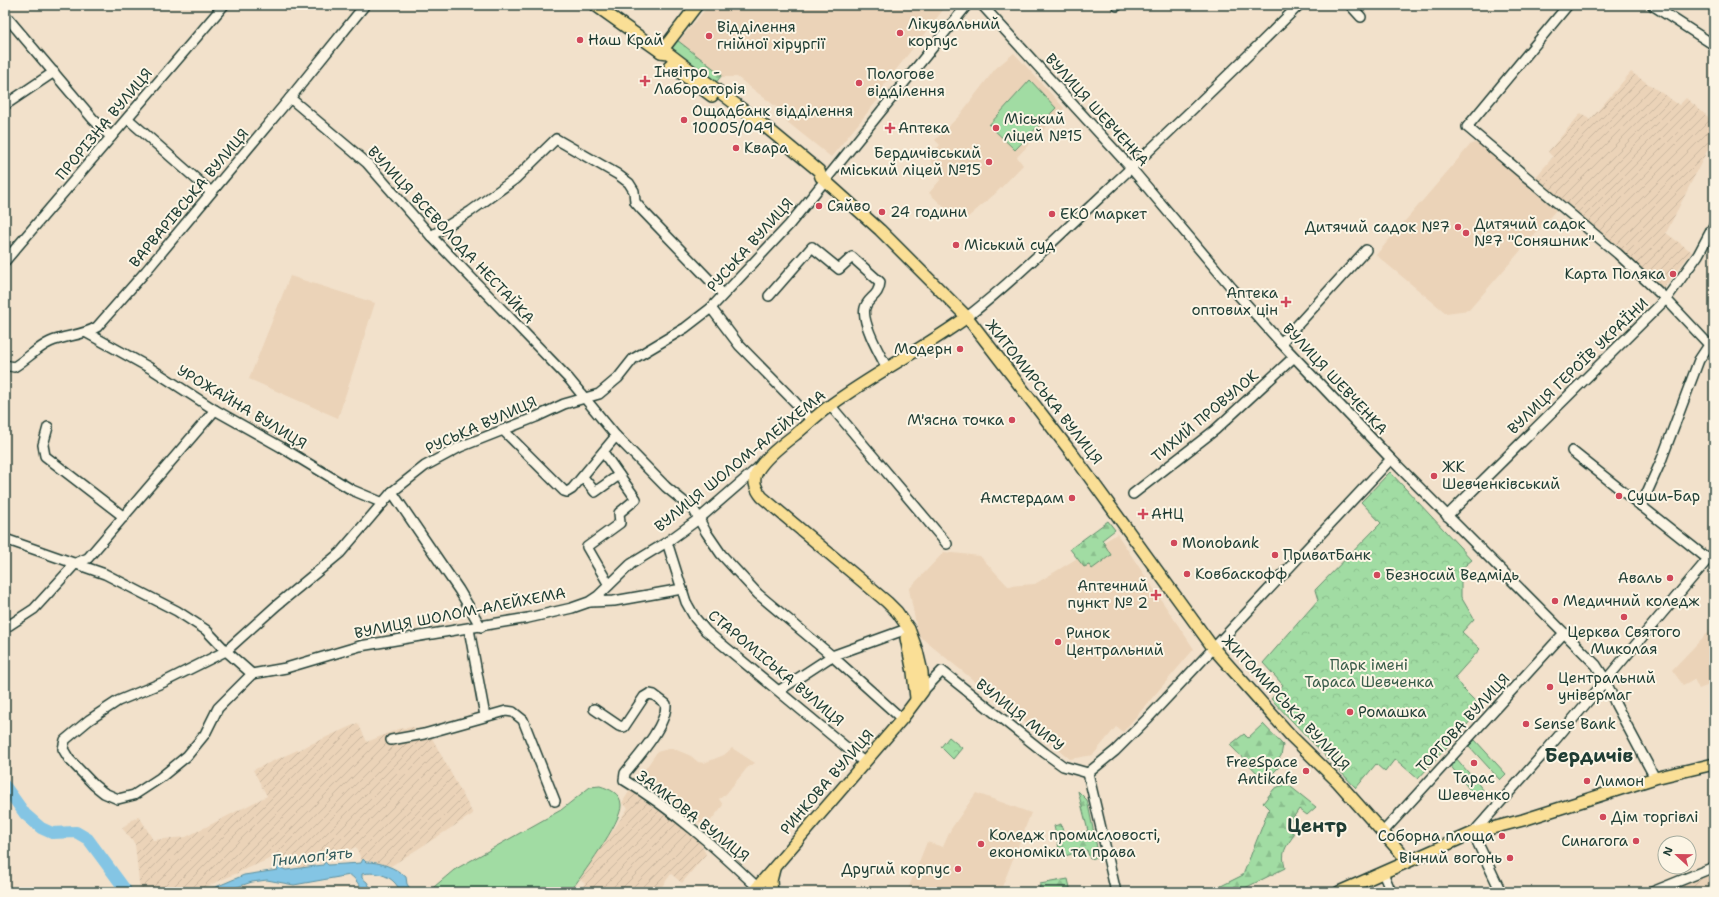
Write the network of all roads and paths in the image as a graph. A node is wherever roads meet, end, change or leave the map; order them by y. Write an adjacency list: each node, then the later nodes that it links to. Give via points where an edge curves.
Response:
1 (224, 5): 18 (street, ПРОРІЗНА ВУЛИЦЯ)
2 (365, 5): 16 (street, ВАРВАРІВСЬКА ВУЛИЦЯ)
3 (595, 5): 14 (main road, ЖИТОМИРСЬКА ВУЛИЦЯ)
4 (697, 5): 14 (main road)
5 (967, 5): 21 (street, РУСЬКА ВУЛИЦЯ)
6 (982, 5): 20 (street, ВУЛИЦЯ ШЕВЧЕНКА)
7 (1299, 5): 20 (street, via 1231,74)
8 (1350, 5): 12 (street)
9 (1568, 5): 29 (street, via 1467,127 1618,254)
10 (1652, 5): 13 (street)
11 (5, 15): 15 (street)
12 (1361, 17)
13 (1714, 45)
14 (661, 52): 21 (main road, ЖИТОМИРСЬКА ВУЛИЦЯ, via 668,53 767,128 819,171)
15 (54, 72): 17 (street); 19 (street)
16 (290, 98): 22 (street, ВАРВАРІВСЬКА ВУЛИЦЯ); 24 (street, ВУЛИЦЯ ВСЕВОЛОДА НЕСТАЙКА, via 367,164)
17 (5, 105)
18 (128, 119): 19 (street, ПРОРІЗНА ВУЛИЦЯ); 22 (street)
19 (111, 137): 26 (street, ПРОРІЗНА ВУЛИЦЯ)
20 (1131, 168): 31 (street); 33 (street, ВУЛИЦЯ ШЕВЧЕНКА)
21 (823, 178): 27 (street, РУСЬКА ВУЛИЦЯ, via 788,225); 31 (main road, ЖИТОМИРСЬКА ВУЛИЦЯ)
22 (211, 192): 32 (street, ВАРВАРІВСЬКА ВУЛИЦЯ, via 113,309 97,327)
23 (1714, 224): 29 (street, ВУЛИЦЯ ГЕРОЇВ УКРАЇНИ, via 1698,255)
24 (431, 236): 27 (street, via 515,179 556,138 629,183 634,191 635,202); 38 (street, ВУЛИЦЯ ВСЕВОЛОДА НЕСТАЙКА, via 553,361)
25 (1366, 250): 33 (street)
26 (5, 261)
27 (723, 294): 30 (street, РУСЬКА ВУЛИЦЯ)
28 (769, 296): 37 (street, via 812,246 840,269 852,257 880,282 880,290 865,306 864,317)
29 (1666, 299): 34 (street); 55 (street, ВУЛИЦЯ ГЕРОЇВ УКРАЇНИ)
30 (711, 308): 38 (street, РУСЬКА ВУЛИЦЯ, via 685,328 633,359 618,378 599,394); 41 (street, via 739,345)
31 (967, 317): 37 (main road, ВУЛИЦЯ ШОЛОМ-АЛЕЙХЕМА); 72 (main road, ЖИТОМИРСЬКА ВУЛИЦЯ, via 1074,456)
32 (87, 333): 36 (street, ВАРВАРІВСЬКА ВУЛИЦЯ, via 50,342 14,366); 40 (street, УРОЖАЙНА ВУЛИЦЯ, via 150,368)
33 (1281, 343): 35 (street, ВУЛИЦЯ ШЕВЧЕНКА)
34 (1711, 348): 54 (street, via 1699,360)
35 (1294, 357): 47 (street, ВУЛИЦЯ ШЕВЧЕНКА); 52 (street, ТИХИЙ ПРОВУЛОК, via 1215,430)
36 (5, 365)
37 (887, 368): 39 (main road, ВУЛИЦЯ ШОЛОМ-АЛЕЙХЕМА)
38 (584, 398): 43 (street, РУСЬКА ВУЛИЦЯ); 44 (street, ВУЛИЦЯ ВСЕВОЛОДА НЕСТАЙКА)
39 (830, 405): 41 (main road, ВУЛИЦЯ ШОЛОМ-АЛЕЙХЕМА); 60 (street)
40 (215, 410): 53 (street, УРОЖАЙНА ВУЛИЦЯ, via 352,490); 56 (street)
41 (812, 421): 48 (main road, ВУЛИЦЯ ШОЛОМ-АЛЕЙХЕМА)
42 (48, 428): 56 (street, via 43,445 46,456)
43 (503, 430): 50 (street, via 564,491 572,490); 51 (street, РУСЬКА ВУЛИЦЯ, via 460,447 425,466)
44 (616, 436): 46 (street); 57 (street, ВУЛИЦЯ ВСЕВОЛОДА НЕСТАЙКА, via 666,488 694,510)
45 (1572, 451): 54 (street)
46 (603, 452): 49 (street); 50 (street)
47 (1391, 459): 55 (street, ВУЛИЦЯ ШЕВЧЕНКА); 72 (street)
48 (761, 465): 57 (street, ВУЛИЦЯ ШОЛОМ-АЛЕЙХЕМА); 66 (main road, via 755,478 756,489 762,497 887,602)
49 (619, 475): 50 (street, via 595,492); 63 (street, via 636,499 619,513 620,523 587,547)
50 (583, 477)
51 (392, 492): 53 (street, РУСЬКА ВУЛИЦЯ); 67 (street)
52 (1133, 494)
53 (383, 503): 73 (street, РУСЬКА ВУЛИЦЯ, via 340,553)
54 (1641, 506): 61 (street)
55 (1447, 516): 71 (street, ВУЛИЦЯ ШЕВЧЕНКА)
56 (124, 517): 62 (street, via 88,558)
57 (700, 518): 59 (street, ВУЛИЦЯ ШОЛОМ-АЛЕЙХЕМА); 74 (street, ВУЛИЦЯ ВСЕВОЛОДА НЕСТАЙКА, via 721,554 758,594)
58 (5, 539): 62 (street)
59 (667, 542): 63 (street, ВУЛИЦЯ ШОЛОМ-АЛЕЙХЕМА, via 631,564); 64 (street, СТАРОМІСЬКА ВУЛИЦЯ)
60 (947, 544)
61 (1711, 555): 76 (street)
62 (76, 563): 68 (street, via 34,609); 73 (street, via 132,587 192,619)
63 (609, 585): 65 (street, ВУЛИЦЯ ШОЛОМ-АЛЕЙХЕМА)
64 (682, 588): 65 (street, via 614,601); 77 (street, СТАРОМІСЬКА ВУЛИЦЯ, via 686,602 706,631)
65 (589, 602): 67 (street, ВУЛИЦЯ ШОЛОМ-АЛЕЙХЕМА)
66 (900, 618): 70 (main road); 78 (main road, via 909,629 917,651)
67 (482, 627): 69 (street, ВУЛИЦЯ ШОЛОМ-АЛЕЙХЕМА)
68 (5, 628)
69 (469, 629): 75 (street, ВУЛИЦЯ ШОЛОМ-АЛЕЙХЕМА, via 360,646 286,668); 81 (street)
70 (904, 630): 74 (street); 79 (main road, via 915,680)
71 (1564, 633): 76 (street, ВУЛИЦЯ ШЕВЧЕНКА, via 1596,665); 89 (street, ТОРГОВА ВУЛИЦЯ)
72 (1214, 649): 86 (street, via 1115,751); 89 (main road, ЖИТОМИРСЬКА ВУЛИЦЯ, via 1292,737 1338,782)
73 (226, 651): 75 (street); 75 (street, РУСЬКА ВУЛИЦЯ, via 164,682 118,701 65,740 63,749 68,759 110,797 118,799 134,795 187,756 205,734 218,708)
74 (832, 656): 77 (street); 82 (street, ВУЛИЦЯ ВСЕВОЛОДА НЕСТАЙКА)
75 (252, 674)
76 (1605, 679): 87 (street, ВУЛИЦЯ ШЕВЧЕНКА); 90 (street)
77 (780, 690): 84 (street, СТАРОМІСЬКА ВУЛИЦЯ)
78 (923, 691): 79 (main road, РИНКОВА ВУЛИЦЯ); 86 (street, ВУЛИЦЯ МИРУ, via 942,670 1044,753 1063,766)
79 (916, 702): 82 (main road, РИНКОВА ВУЛИЦЯ)
80 (594, 709): 95 (street, ЗАМКОВА ВУЛИЦЯ, via 624,727 644,697 649,694 666,704 665,715 651,740 625,773 624,780 681,820 727,858)
81 (485, 716): 83 (street, via 424,734); 88 (street, via 506,711 519,715)
82 (902, 719): 84 (main road, РИНКОВА ВУЛИЦЯ)
83 (392, 740)
84 (864, 762): 92 (main road, РИНКОВА ВУЛИЦЯ)
85 (1714, 764): 87 (main road)
86 (1088, 773): 97 (street)
87 (1654, 778): 90 (main road, via 1523,820)
88 (555, 801)
89 (1383, 832): 91 (main road, ЖИТОМИРСЬКА ВУЛИЦЯ)
90 (1473, 833): 91 (main road); 100 (street)
91 (1408, 861): 94 (main road)
92 (774, 866): 95 (main road, РИНКОВА ВУЛИЦЯ); 96 (main road)
93 (1714, 867): 101 (street)
94 (1383, 872): 98 (main road); 99 (street)
95 (755, 889)
96 (772, 892)
97 (1116, 892)
98 (1338, 892)
99 (1391, 892)
100 (1502, 892)
101 (1652, 892)

